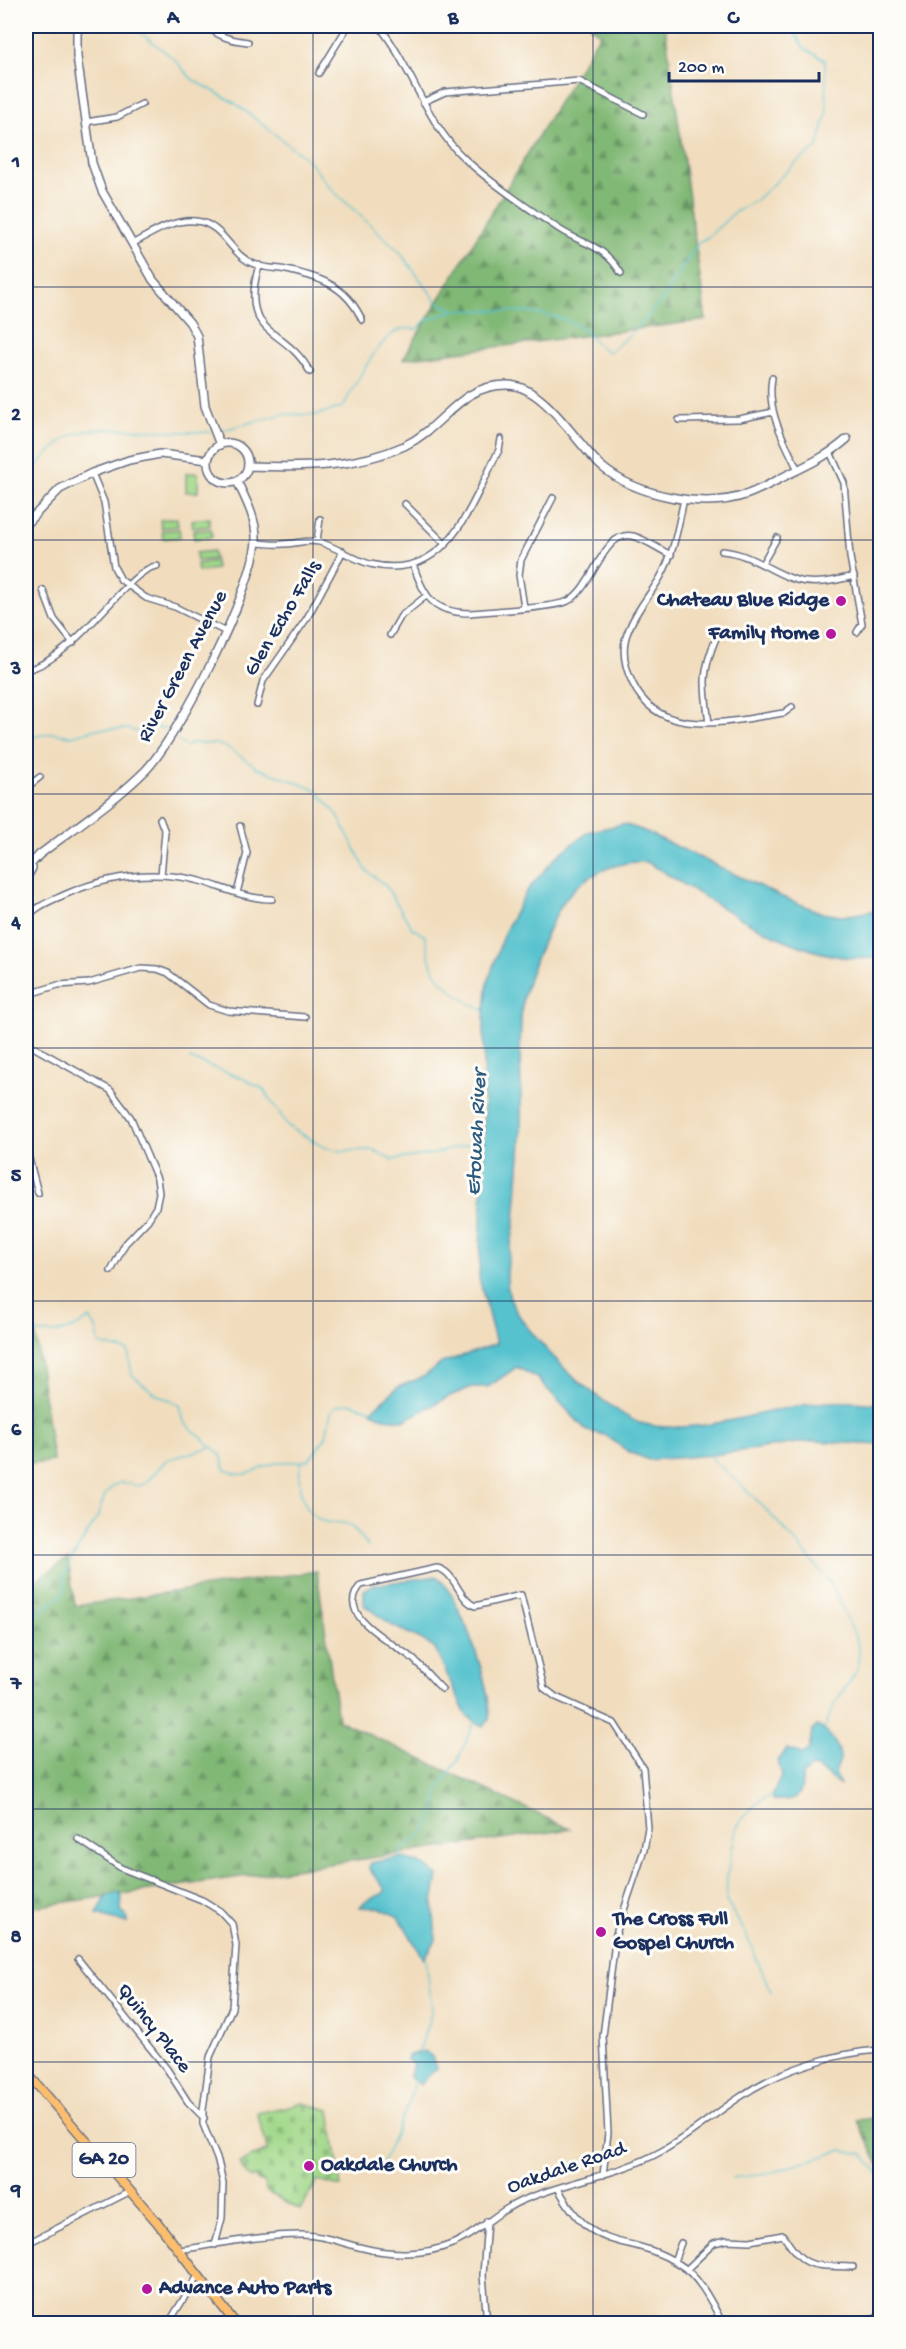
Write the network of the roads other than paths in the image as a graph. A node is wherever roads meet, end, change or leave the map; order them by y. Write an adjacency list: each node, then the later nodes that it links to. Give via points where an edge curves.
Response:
1 (80, 26): 10 (street, via 76,57)
2 (207, 26): 5 (street, via 214,33)
3 (348, 26): 6 (street)
4 (379, 26): 7 (street, via 396,47)
5 (248, 42)
6 (319, 73)
7 (423, 102): 9 (street, via 445,92 579,81); 13 (street, via 434,124 468,162 560,230 610,255)
8 (142, 104): 10 (street, via 117,117)
9 (643, 114)
10 (86, 122): 11 (street, via 92,163 102,191)
11 (132, 244): 12 (street, via 182,220 199,221 216,228 239,253); 21 (street, via 153,280 190,322 197,336 205,406)
12 (259, 265): 14 (street, via 317,278 343,291 355,303); 15 (street, via 253,304 260,320 273,336 302,357)
13 (621, 273)
14 (362, 320)
15 (310, 372)
16 (772, 378): 17 (street, via 769,393)
17 (773, 411): 18 (street, via 710,422); 25 (street)
18 (679, 420)
19 (501, 439): 36 (street, via 499,450)
20 (847, 439): 22 (street)
21 (220, 445): 23 (street); 24 (street, via 237,446 246,454)
22 (831, 454): 25 (street); 43 (street, via 844,483)
23 (208, 460): 26 (street, via 159,454); 27 (street, via 214,477 225,483)
24 (248, 466): 27 (street); 29 (street, via 294,468 370,460 435,427 472,392 486,386 511,385 536,394 602,467 633,484)
25 (798, 470): 29 (street, via 747,495 709,502)
26 (92, 473): 32 (street, via 60,489); 44 (street, via 104,502 114,567)
27 (237, 481): 35 (street, River Green Avenue, via 255,526)
28 (553, 498): 47 (street, via 521,560)
29 (684, 499): 39 (street)
30 (405, 504): 36 (street)
31 (320, 519): 34 (street)
32 (26, 524)
33 (777, 538): 41 (street)
34 (317, 541): 35 (street); 37 (street)
35 (256, 543): 48 (street, River Green Avenue, via 248,578)
36 (446, 545): 40 (street)
37 (343, 551): 40 (street, via 368,563 396,568); 54 (street, Glen Echo Falls, via 307,618 263,681)
38 (722, 551): 41 (street, via 739,552)
39 (671, 555): 47 (street, via 633,536 621,537 609,544 584,590 567,602); 56 (street, via 628,630 623,648 626,662 636,691 659,713 697,725)
40 (413, 564): 46 (street)
41 (762, 564): 43 (street, via 794,580 823,583)
42 (157, 567): 44 (street, via 151,567)
43 (854, 576): 49 (street, via 862,624)
44 (127, 587): 48 (street); 52 (street)
45 (43, 590): 52 (street, via 54,619)
46 (426, 596): 47 (street, via 455,613); 50 (street, via 401,616)
47 (524, 607)
48 (226, 632): 61 (street, River Green Avenue, via 174,731 147,769)
49 (857, 632)
50 (390, 634)
51 (716, 638): 56 (street, via 703,679)
52 (73, 643): 53 (street)
53 (26, 670)
54 (257, 705)
55 (792, 707): 56 (street, via 784,713)
56 (709, 723)
57 (40, 777): 58 (street)
58 (26, 788)
59 (160, 819): 63 (street, via 165,832)
60 (240, 826): 65 (street, via 247,853)
61 (39, 855): 62 (street, River Green Avenue); 64 (street, River Green Avenue)
62 (26, 870)
63 (161, 875): 65 (street); 67 (street, via 92,882 45,903)
64 (26, 879)
65 (237, 893): 66 (street)
66 (272, 899)
67 (26, 920)
68 (26, 994): 70 (street, via 58,985 89,983 141,968 157,969 209,1005 228,1011)
69 (26, 1004): 71 (street, via 30,1032)
70 (304, 1017)
71 (26, 1038)
72 (26, 1043): 75 (street, via 110,1090 131,1118 157,1179 156,1207 125,1244)
73 (26, 1148): 74 (street)
74 (38, 1193)
75 (111, 1271)
76 (442, 1689): 82 (street, via 413,1659 359,1616 353,1603 357,1589 369,1581 437,1568 447,1573 460,1594 475,1606 521,1595 544,1688 614,1723 644,1768 647,1835 616,1934 603,2036 608,2133)
77 (78, 1839): 81 (street, via 121,1868 202,1900 232,1924 236,1945 233,1999 210,2057)
78 (78, 1959): 81 (street, Quincy Place)
79 (880, 2050): 82 (street, Oakdale Road, via 851,2053 754,2088 679,2141)
80 (27, 2077): 84 (main road, GA 20)
81 (204, 2118): 88 (street, via 224,2183 222,2218)
82 (603, 2175): 83 (street, Oakdale Road)
83 (558, 2188): 85 (street, Oakdale Road, via 501,2209); 90 (street, via 578,2219 596,2233)
84 (131, 2192): 87 (street); 89 (main road, GA 20)
85 (487, 2221): 88 (street, Oakdale Road, via 470,2236 420,2253 376,2250 302,2235); 97 (street, via 483,2275)
86 (681, 2243): 90 (street)
87 (26, 2244)
88 (215, 2245): 89 (street, Oakdale Road)
89 (180, 2250): 93 (main road, GA 20)
90 (674, 2261): 92 (street)
91 (853, 2267): 92 (street, via 808,2264 794,2253 783,2235 714,2243)
92 (687, 2269): 98 (street)
93 (199, 2274): 95 (main road, GA 20); 96 (street)
94 (880, 2317): 99 (street)
95 (235, 2323)
96 (168, 2324)
97 (487, 2324)
98 (723, 2324)
99 (846, 2324)

